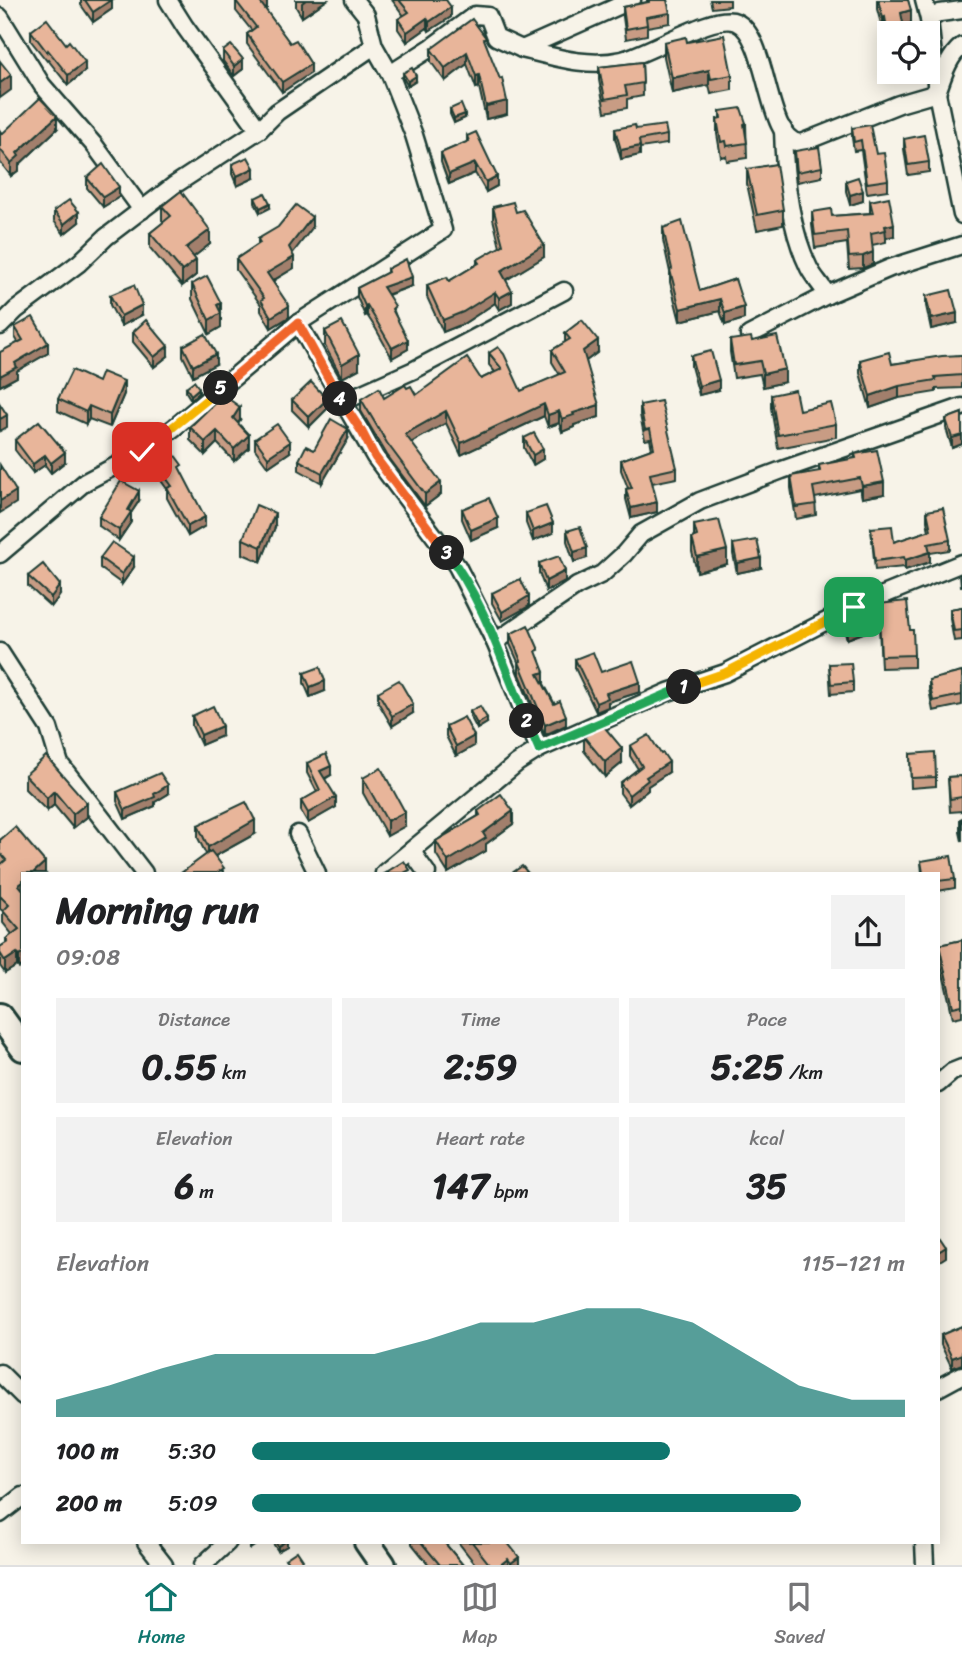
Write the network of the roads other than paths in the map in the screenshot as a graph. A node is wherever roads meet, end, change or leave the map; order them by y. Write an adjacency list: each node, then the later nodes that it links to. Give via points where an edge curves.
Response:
1 (169, 0): 14 (street)
2 (354, 0): 8 (street, via 366,15)
3 (632, 0): 10 (street)
4 (924, 0): 7 (street)
5 (962, 10): 7 (street)
6 (0, 18): 15 (street, via 43,85)
7 (929, 19): 12 (street)
8 (374, 46): 11 (street); 14 (street)
9 (962, 46): 12 (street, via 945,69)
10 (522, 49): 11 (street, via 496,37 488,16 475,15); 13 (street, via 586,64 622,60 719,19 734,20 747,29 756,48)
11 (390, 74): 20 (street, via 443,230)
12 (937, 93): 13 (street, via 801,143 795,143); 16 (street)
13 (783, 129): 19 (street, via 801,248)
14 (258, 130): 15 (street)
15 (142, 210): 21 (street)
16 (962, 215)
17 (962, 245): 19 (street)
18 (564, 291): 23 (street, via 414,370)
19 (827, 295): 22 (street)
20 (298, 323): 23 (street); 25 (street, via 175,427 142,452 85,482)
21 (0, 326)
22 (749, 335)
23 (342, 402): 27 (street, via 375,457 457,566)
24 (962, 407): 27 (street, via 699,501 641,534 602,574)
25 (0, 554)
26 (962, 563): 29 (street, via 854,607 725,673 668,692)
27 (495, 642): 29 (street)
28 (0, 652): 32 (street, via 49,728 60,764)
29 (539, 749): 31 (street)
30 (298, 834): 33 (street)
31 (412, 852): 34 (street); 35 (street)
32 (143, 872)
33 (317, 872)
34 (385, 872)
35 (426, 872)
36 (0, 1016): 37 (main road)
37 (21, 1045)
38 (962, 1068): 39 (street)
39 (940, 1082)
40 (0, 1373): 43 (street)
41 (962, 1376): 42 (street)
42 (940, 1387)
43 (21, 1394)
44 (21, 1498): 45 (street)
45 (0, 1514)
46 (148, 1544): 50 (street)
47 (226, 1544): 51 (street)
48 (368, 1544): 52 (main road)
49 (924, 1544): 53 (street)
50 (164, 1565)
51 (203, 1565)
52 (383, 1565)
53 (925, 1565)

